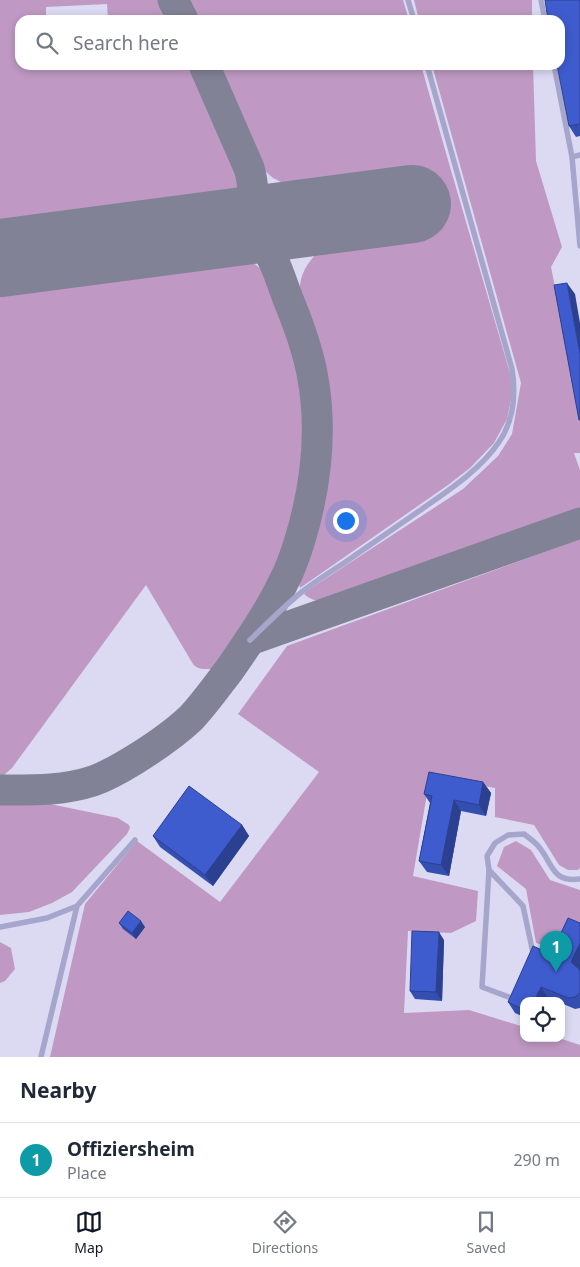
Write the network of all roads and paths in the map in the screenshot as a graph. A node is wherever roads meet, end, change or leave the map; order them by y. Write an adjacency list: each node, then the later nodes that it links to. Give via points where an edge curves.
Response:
1 (408, 0): 3 (lane)
2 (541, 0): 4 (lane)
3 (412, 15)
4 (544, 15)
5 (427, 70): 10 (lane, via 512,369 514,398 507,428 490,453 446,492 302,592)
6 (555, 70): 8 (lane)
7 (580, 155): 8 (lane)
8 (572, 157): 9 (lane)
9 (580, 246)
10 (250, 640)
11 (135, 840): 14 (lane)
12 (489, 870): 13 (lane, via 488,856 495,843 508,835 524,834 539,847 556,874 569,881); 16 (lane, via 523,906 534,952); 17 (lane, via 482,987 514,999)
13 (580, 879)
14 (77, 906): 15 (lane, via 46,918); 18 (lane)
15 (0, 927)
16 (530, 960)
17 (517, 991)
18 (41, 1057)

